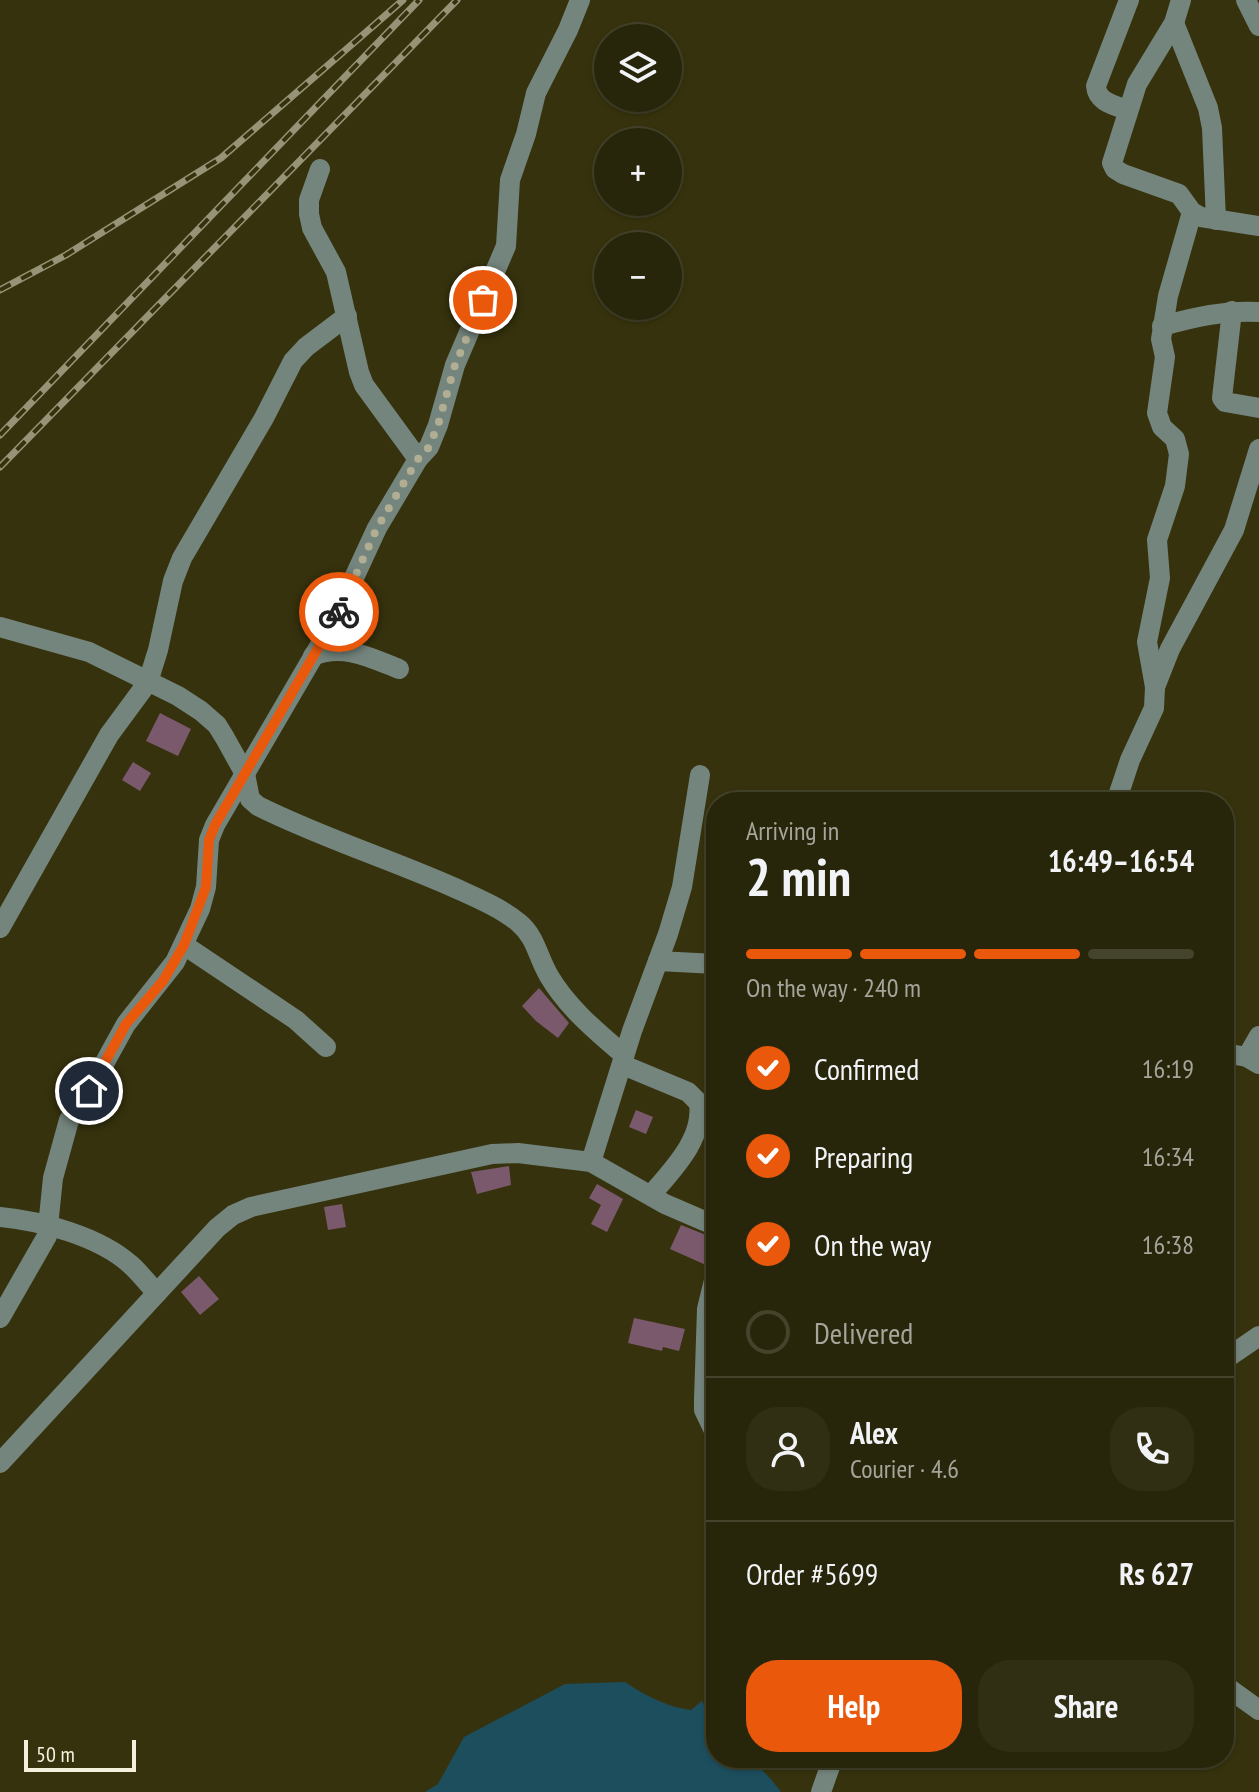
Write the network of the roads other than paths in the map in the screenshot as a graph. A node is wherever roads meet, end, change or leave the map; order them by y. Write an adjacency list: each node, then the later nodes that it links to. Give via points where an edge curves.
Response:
1 (580, 0): 18 (street, via 536,93 512,171 506,246 455,365 429,447)
2 (1129, 0): 7 (street, via 1096,86 1104,101)
3 (1181, 0): 5 (street)
4 (1246, 0): 6 (street)
5 (1174, 23): 7 (street); 10 (street, via 1208,108)
6 (1259, 26)
7 (1127, 110): 9 (street, via 1114,150 1115,169 1179,194)
8 (320, 169): 14 (street, via 309,214 336,272)
9 (1192, 212): 10 (street); 15 (street)
10 (1216, 220): 11 (street)
11 (1259, 226)
12 (1232, 311): 13 (street); 15 (street); 16 (street, via 1222,398)
13 (1259, 312)
14 (347, 316): 18 (street, via 364,385); 22 (street, via 293,361 193,538 173,581)
15 (1162, 326): 23 (street, via 1165,357 1157,413 1179,454 1175,486 1157,540 1160,578 1147,642)
16 (1259, 408)
17 (1259, 449): 23 (street, via 1234,530)
18 (418, 459): 20 (street)
19 (0, 627): 22 (street, via 89,652)
20 (313, 656): 21 (street, via 342,650); 24 (street)
21 (399, 669)
22 (148, 682): 24 (street, via 217,725); 27 (street, via 109,735)
23 (1155, 687): 26 (street, via 1154,708)
24 (245, 774): 28 (street, via 209,840 206,887); 33 (street, via 250,799 258,806 406,866 517,921 536,946 548,976)
25 (700, 775): 29 (street, via 682,887)
26 (1119, 792)
27 (0, 928)
28 (184, 945): 32 (street, via 296,1020); 39 (street, via 163,981 126,1024 69,1120 53,1178)
29 (658, 961): 30 (street); 33 (street)
30 (706, 963)
31 (1259, 1036): 34 (street)
32 (326, 1047)
33 (624, 1060): 35 (street); 36 (street, via 688,1092 699,1103 691,1142)
34 (1253, 1061)
35 (591, 1162): 36 (street); 40 (street, via 492,1154 251,1207 217,1228)
36 (651, 1195): 38 (street)
37 (0, 1217): 39 (street)
38 (706, 1222)
39 (50, 1225): 40 (street, via 118,1255); 41 (street, via 44,1246)
40 (157, 1293): 46 (street)
41 (0, 1318)
42 (1259, 1336): 44 (street)
43 (706, 1339): 45 (street)
44 (1234, 1353)
45 (706, 1414)
46 (0, 1463)
47 (1234, 1692): 48 (street)
48 (1259, 1710)
49 (829, 1768): 50 (street)
50 (821, 1792)

